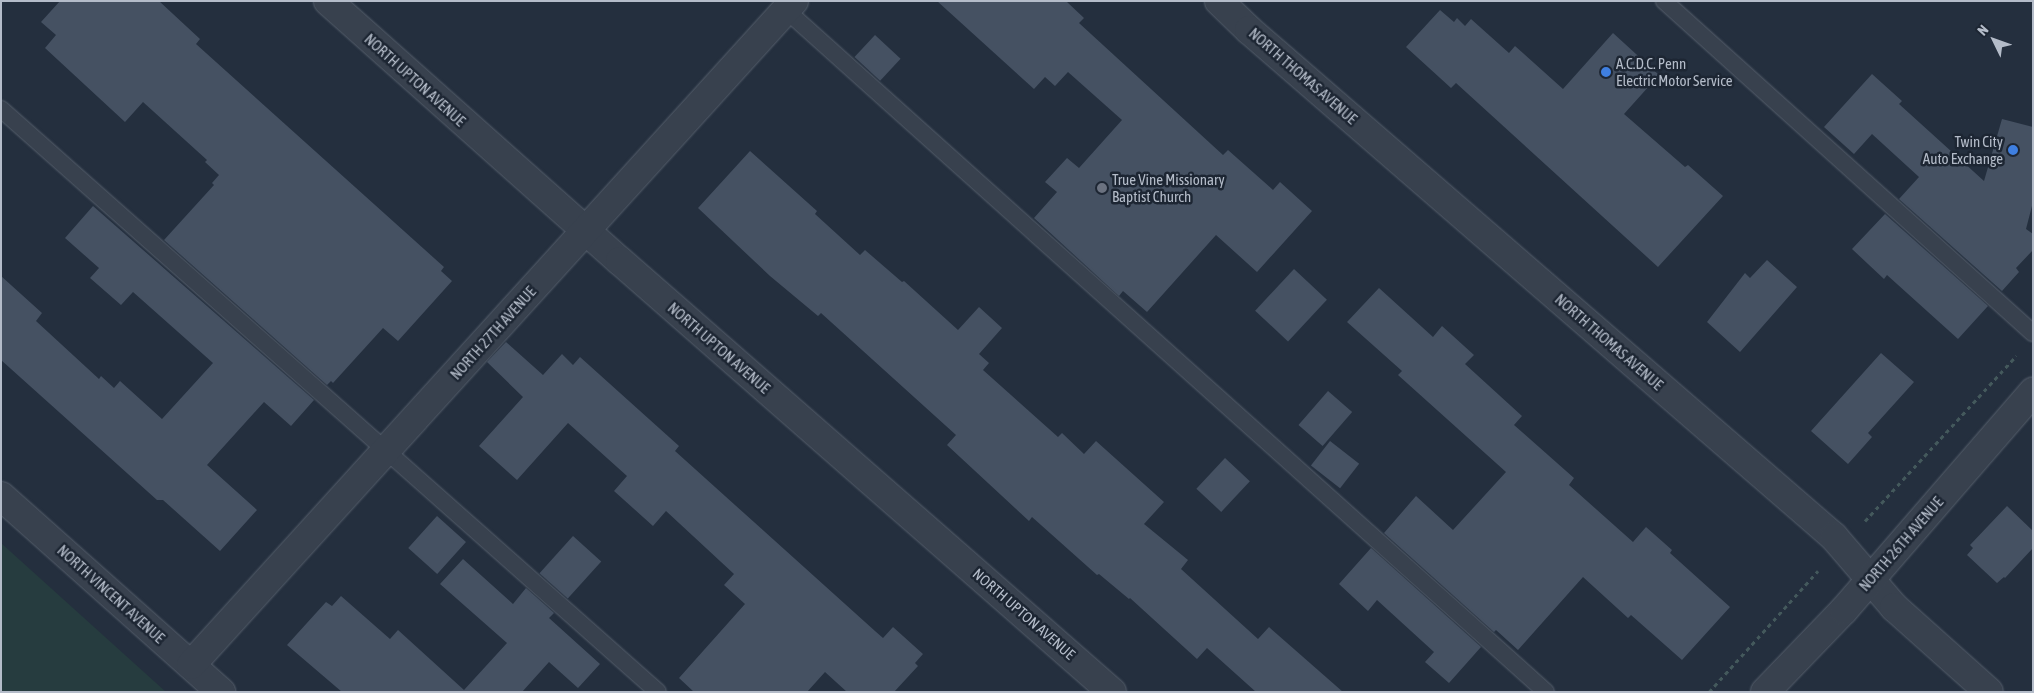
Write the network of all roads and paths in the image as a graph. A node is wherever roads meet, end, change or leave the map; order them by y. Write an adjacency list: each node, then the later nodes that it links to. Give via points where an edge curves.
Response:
1 (328, 1): 6 (street, NORTH UPTON AVENUE)
2 (1219, 1): 14 (street, NORTH THOMAS AVENUE, via 1834,537)
3 (1664, 1): 7 (lane)
4 (790, 6): 6 (street, NORTH 27TH AVENUE); 19 (lane)
5 (1, 109): 10 (lane)
6 (586, 232): 10 (street, NORTH 27TH AVENUE); 18 (street, NORTH UPTON AVENUE)
7 (2033, 334)
8 (2020, 351): 12 (path)
9 (2033, 392): 14 (street, NORTH 26TH AVENUE)
10 (386, 450): 15 (street, NORTH 27TH AVENUE); 17 (lane)
11 (1, 496): 15 (street, NORTH VINCENT AVENUE)
12 (1865, 522)
13 (1824, 564): 20 (path)
14 (1870, 579): 21 (street, NORTH 26TH AVENUE); 22 (street, NORTH THOMAS AVENUE, via 1894,607)
15 (191, 665): 16 (street, NORTH VINCENT AVENUE)
16 (221, 692)
17 (658, 692)
18 (1112, 692)
19 (1546, 692)
20 (1710, 692)
21 (1765, 692)
22 (1989, 692)

